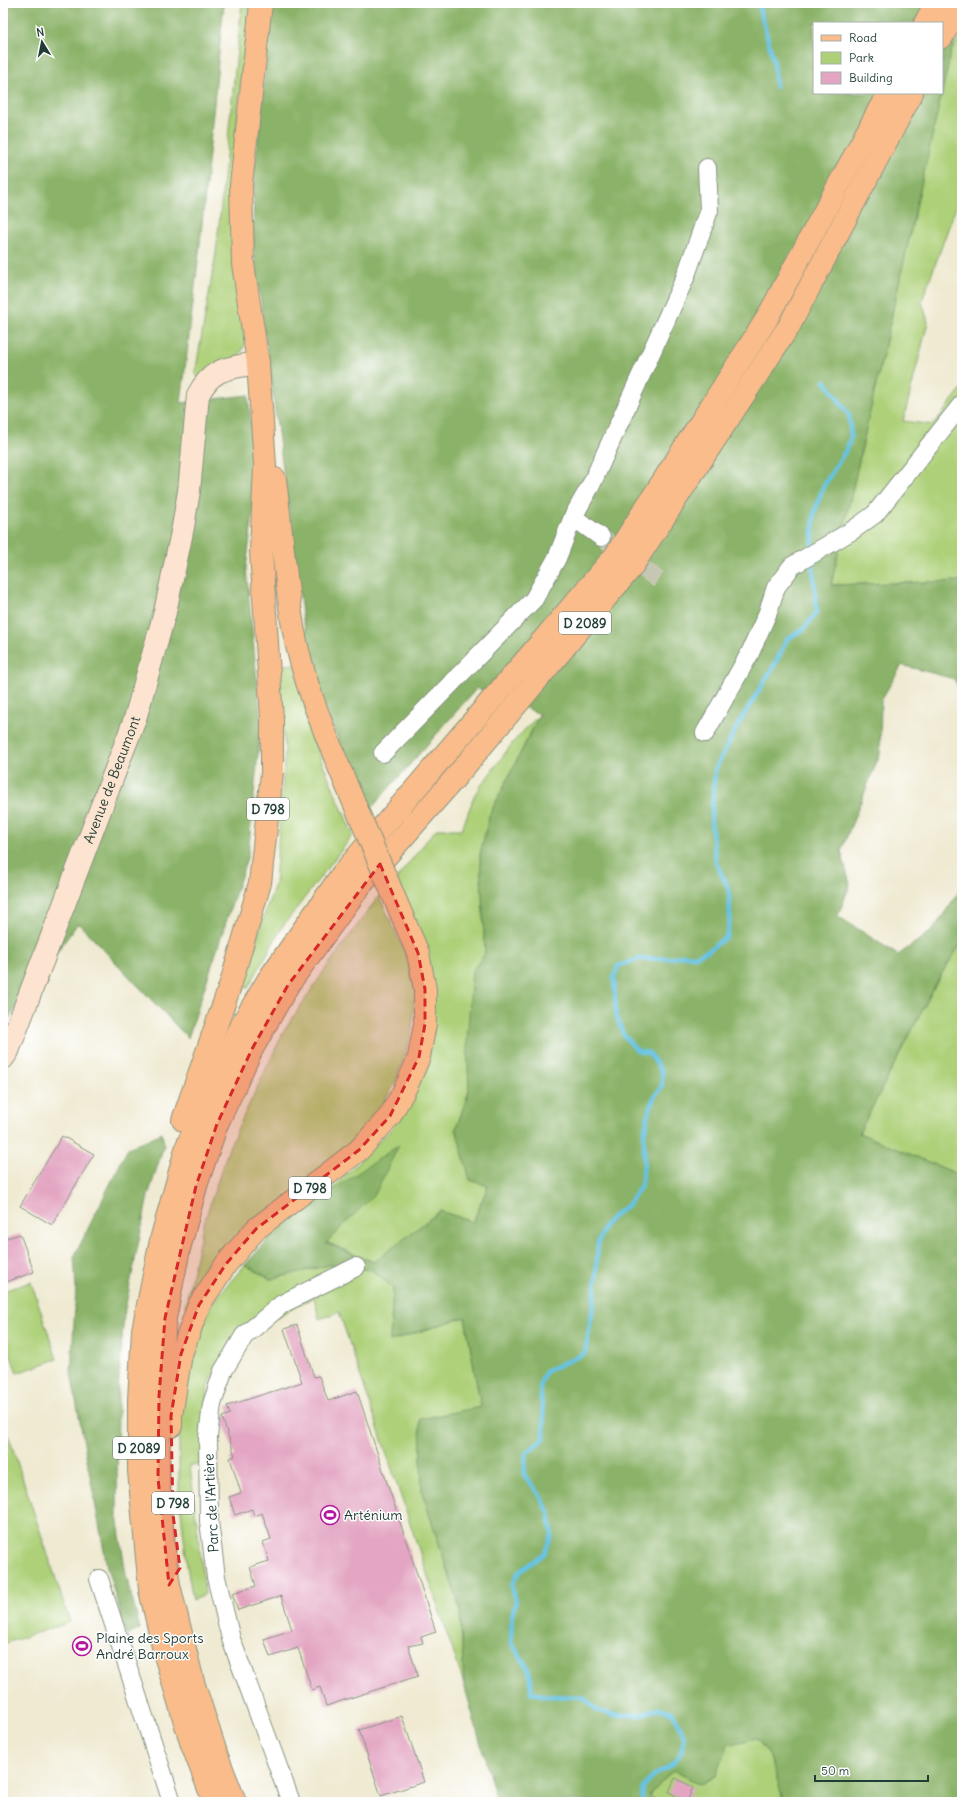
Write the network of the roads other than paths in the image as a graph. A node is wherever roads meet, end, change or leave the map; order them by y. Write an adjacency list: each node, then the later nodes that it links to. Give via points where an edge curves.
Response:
1 (261, 3): 9 (main road, via 241,185 243,264)
2 (936, 3): 4 (main road)
3 (960, 3): 5 (main road)
4 (926, 22)
5 (943, 35)
6 (887, 94): 16 (main road, D 2089, via 766,320 615,556 343,873 268,980 238,1031 187,1146)
7 (911, 94): 19 (main road, D 2089, via 788,326 631,568 454,779 360,886 288,985 252,1049 217,1124 196,1186 179,1249 165,1318 159,1396 158,1478)
8 (707, 168): 11 (street, via 709,210 685,278 592,483)
9 (258, 363): 15 (main road, Avenue de Beaumont, via 228,368 213,374 204,382 198,395 189,491 165,612 136,719 8,1051); 16 (main road, D 798, via 265,465 261,552 272,719 272,773 260,883 231,983 175,1142 162,1187); 19 (main road, D 798, bridge, via 265,397 294,628 303,669 320,721 418,953 424,990 425,1024 419,1057 390,1116 359,1150 256,1230 226,1264 200,1305 181,1354 171,1416 173,1515 180,1568)
10 (962, 404): 13 (street, via 875,514 792,566 776,587 750,653)
11 (573, 517): 12 (street); 14 (street, via 557,558 534,599)
12 (601, 537)
13 (705, 733)
14 (383, 753)
15 (3, 1058)
16 (160, 1240): 20 (main road, D 2089, via 143,1330 138,1472 150,1590)
17 (356, 1267): 21 (street, Parc de l'Artière, via 282,1304 244,1336 223,1371 212,1404 209,1423 209,1521 216,1577 231,1639)
18 (99, 1579): 22 (street)
19 (169, 1585): 25 (main road, D 2089, via 193,1682)
20 (164, 1655): 23 (main road, via 157,1673); 24 (main road, D 2089, via 191,1742)
21 (290, 1800)
22 (172, 1802)
23 (197, 1802)
24 (214, 1802)
25 (235, 1802)

